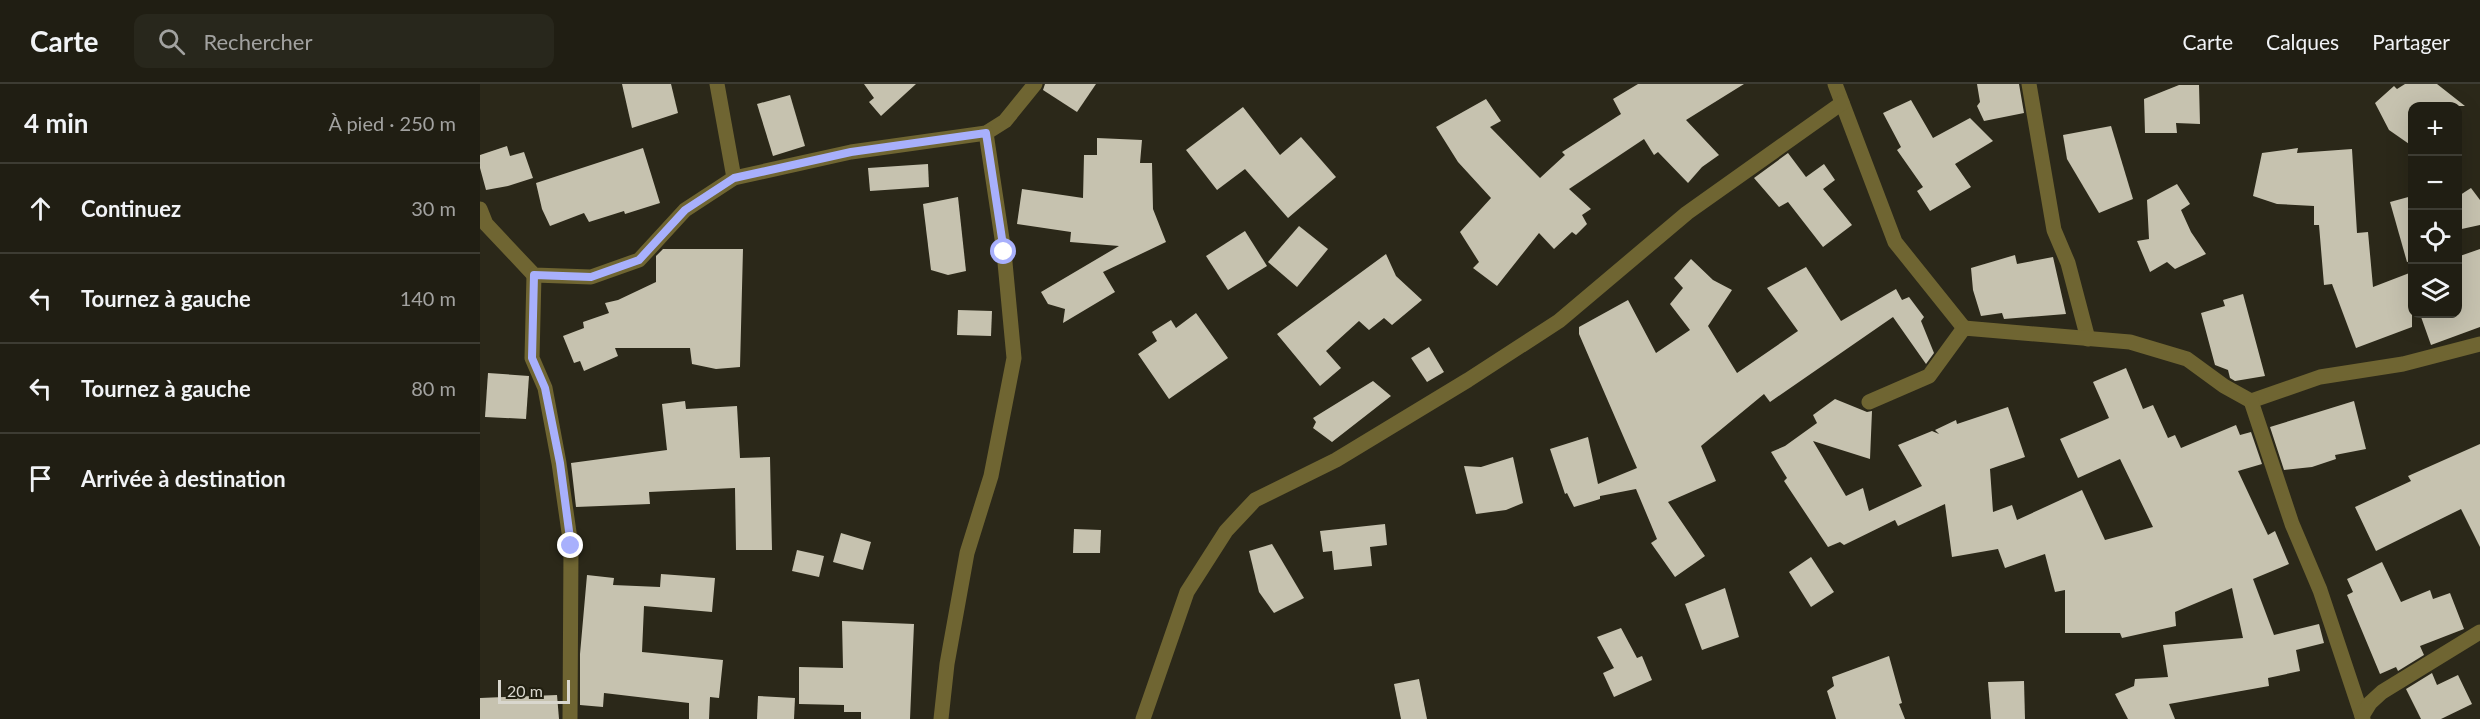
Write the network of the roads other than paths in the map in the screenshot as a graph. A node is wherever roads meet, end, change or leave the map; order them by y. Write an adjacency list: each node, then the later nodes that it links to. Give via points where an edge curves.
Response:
1 (717, 84): 7 (street)
2 (1035, 84): 6 (street, via 1005,121)
3 (1835, 84): 5 (street)
4 (2029, 84): 11 (street, via 2054,230 2068,263)
5 (1842, 103): 10 (street, via 1895,242); 19 (street, via 1687,213 1559,321 1336,460 1255,501 1226,531 1186,592)
6 (986, 133): 7 (street, via 851,152); 18 (street, via 1004,252 1014,358 991,476 967,553)
7 (734, 178): 9 (street, via 685,210 639,260 591,277)
8 (480, 209): 9 (street, via 486,224)
9 (534, 275): 17 (street, via 532,358 545,388 571,546)
10 (1964, 328): 11 (street); 14 (street, via 1929,376)
11 (2088, 339): 13 (street, via 2130,342 2187,359)
12 (2480, 344): 13 (street, via 2403,364 2320,377)
13 (2251, 401): 16 (street)
14 (1869, 402)
15 (2480, 632): 16 (street, via 2382,692)
16 (2362, 717)
17 (570, 719)
18 (941, 719)
19 (1143, 719)

